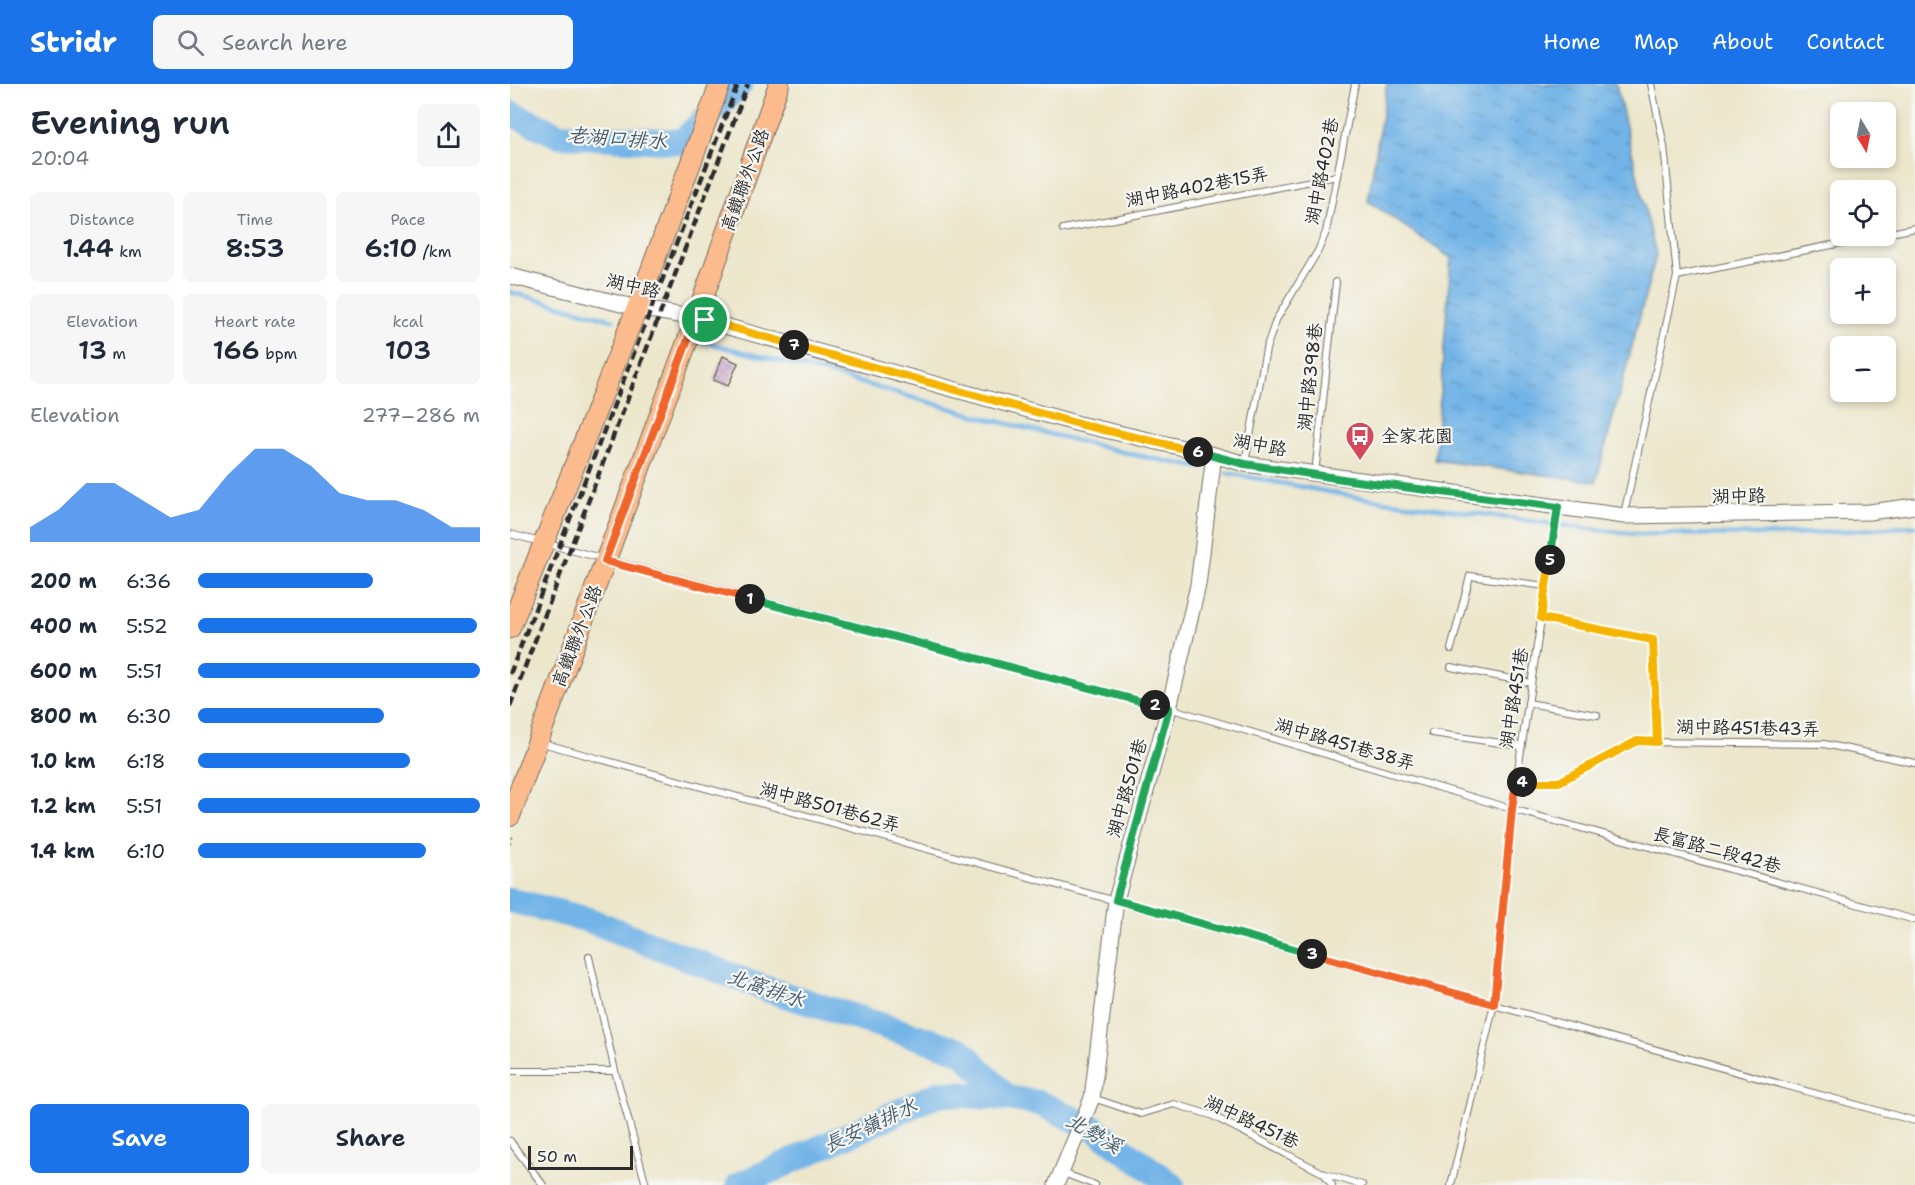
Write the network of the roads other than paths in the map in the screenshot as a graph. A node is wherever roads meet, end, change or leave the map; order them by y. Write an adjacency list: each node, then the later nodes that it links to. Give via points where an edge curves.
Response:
1 (720, 84): 13 (main road)
2 (779, 84): 14 (main road, 高鐵聯外公路)
3 (1355, 84): 5 (lane, 湖中路402巷)
4 (1651, 84): 11 (lane, via 1664,146)
5 (1337, 176): 7 (lane, 湖中路402巷15弄); 16 (lane, 湖中路402巷, via 1326,232 1276,320 1266,349)
6 (1915, 228): 8 (lane)
7 (1063, 229)
8 (1896, 232)
9 (1830, 245): 11 (lane)
10 (510, 276): 13 (street, 湖中路)
11 (1677, 276): 20 (lane)
12 (1336, 282): 17 (lane, 湖中路398巷)
13 (637, 308): 14 (street, 湖中路); 22 (main road)
14 (696, 318): 15 (street, 湖中路, via 1079,424); 23 (main road, 高鐵聯外公路)
15 (1214, 455): 16 (street, 湖中路); 31 (street, 湖中路501巷, via 1198,585)
16 (1245, 464): 17 (street, 湖中路)
17 (1315, 475): 19 (street, 湖中路)
18 (1915, 506): 20 (street, 湖中路, via 1869,512)
19 (1558, 507): 20 (street, 湖中路); 24 (lane, 湖中路451巷)
20 (1624, 516)
21 (510, 534): 22 (lane, 湖中路451巷38弄)
22 (544, 544): 23 (lane, 湖中路451巷38弄); 26 (main road)
23 (605, 561): 31 (lane, 湖中路451巷38弄); 34 (main road, 高鐵聯外公路)
24 (1546, 586): 25 (lane, 湖中路451巷); 27 (lane, via 1470,576)
25 (1541, 618): 29 (lane, 湖中路451巷); 35 (lane, via 1653,640)
26 (510, 628)
27 (1451, 649)
28 (1451, 667): 29 (lane)
29 (1531, 684): 30 (lane, 湖中路451巷)
30 (1528, 703): 32 (lane); 36 (lane, 湖中路451巷)
31 (1169, 708): 39 (lane, 湖中路451巷38弄); 41 (street, 湖中路501巷)
32 (1597, 715)
33 (1432, 733): 36 (lane, 湖中路451巷38弄)
34 (537, 742): 40 (main road, 高鐵聯外公路); 41 (lane, 湖中路501巷62弄)
35 (1657, 742): 37 (lane, 湖中路451巷43弄, via 1824,744); 38 (lane, 湖中路451巷43弄, via 1637,741 1559,782)
36 (1521, 746): 38 (lane, 湖中路451巷)
37 (1915, 762)
38 (1516, 782): 39 (lane, 湖中路451巷)
39 (1512, 809): 42 (lane, 長富路二段42巷); 44 (lane, 湖中路451巷)
40 (510, 816)
41 (1116, 900): 44 (lane, 湖中路501巷62弄); 47 (street, 湖中路501巷)
42 (1915, 920)
43 (589, 957): 46 (lane)
44 (1494, 1004): 48 (lane, 湖中路501巷62弄); 57 (lane, 湖中路451巷)
45 (510, 1071): 46 (lane)
46 (615, 1071): 53 (lane)
47 (1092, 1098): 50 (lane, 湖中路451巷, via 1141,1114 1174,1104 1210,1115); 51 (street, 湖中路501巷)
48 (1915, 1121)
49 (510, 1141): 52 (lane)
50 (1325, 1174): 55 (lane); 56 (lane, 湖中路451巷)
51 (1059, 1179): 54 (lane)
52 (543, 1185)
53 (646, 1185)
54 (1095, 1185)
55 (1332, 1185)
56 (1362, 1185)
57 (1451, 1185)

